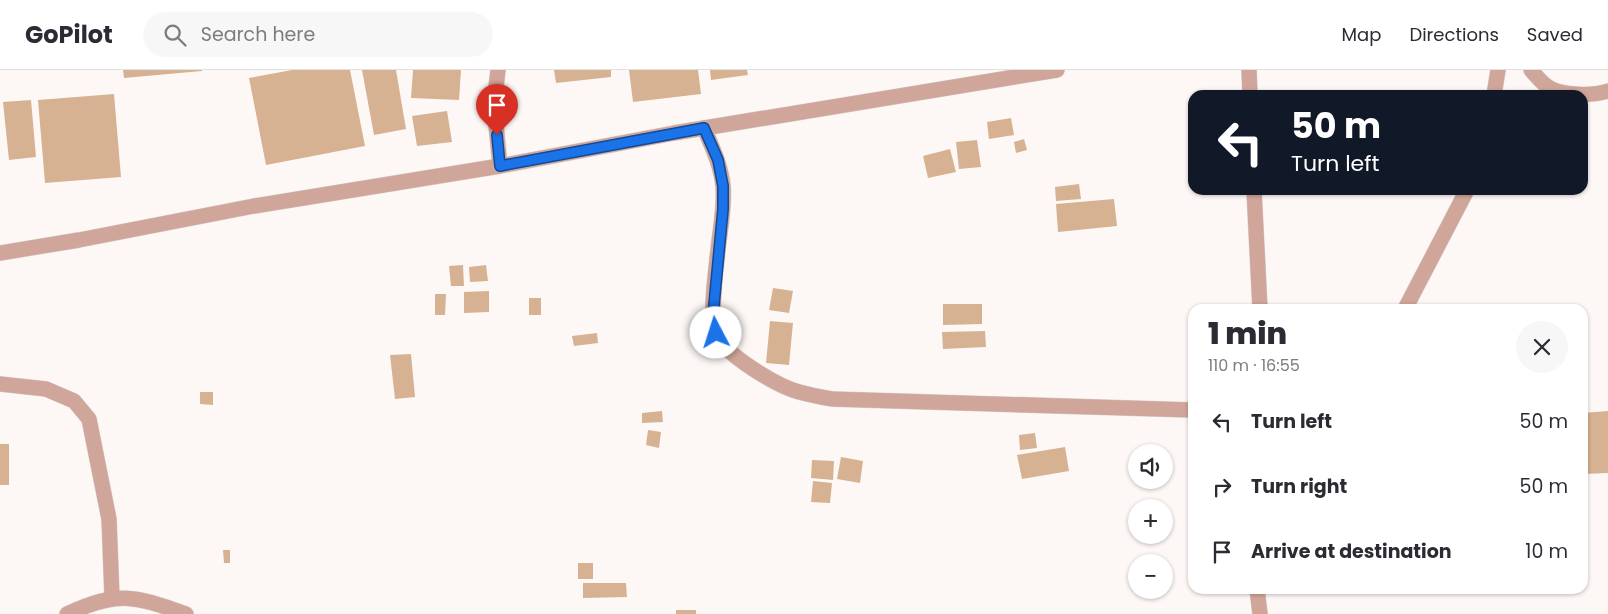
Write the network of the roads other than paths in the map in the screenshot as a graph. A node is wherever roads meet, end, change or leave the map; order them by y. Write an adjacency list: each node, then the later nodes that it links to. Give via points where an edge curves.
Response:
1 (498, 70): 12 (street, via 494,104)
2 (1057, 70): 11 (street)
3 (1248, 70): 6 (street)
4 (1498, 70): 7 (street)
5 (1531, 70): 8 (street, via 1548,88)
6 (1250, 90)
7 (1495, 90)
8 (1555, 90)
9 (1608, 91): 10 (street)
10 (1588, 94)
11 (704, 128): 12 (street); 19 (street, via 718,160 723,186 713,315 716,333 734,356 755,370 797,392 832,399)
12 (500, 166): 15 (street, via 254,206)
13 (1254, 195): 16 (street)
14 (1464, 195): 17 (street)
15 (0, 253)
16 (1260, 304)
17 (1408, 304)
18 (0, 384): 21 (street, via 46,390 74,401 89,419 109,520)
19 (1188, 410)
20 (1258, 594): 24 (street)
21 (112, 598): 22 (street, via 90,603); 23 (street, via 138,598)
22 (67, 614)
23 (186, 614)
24 (1260, 614)

